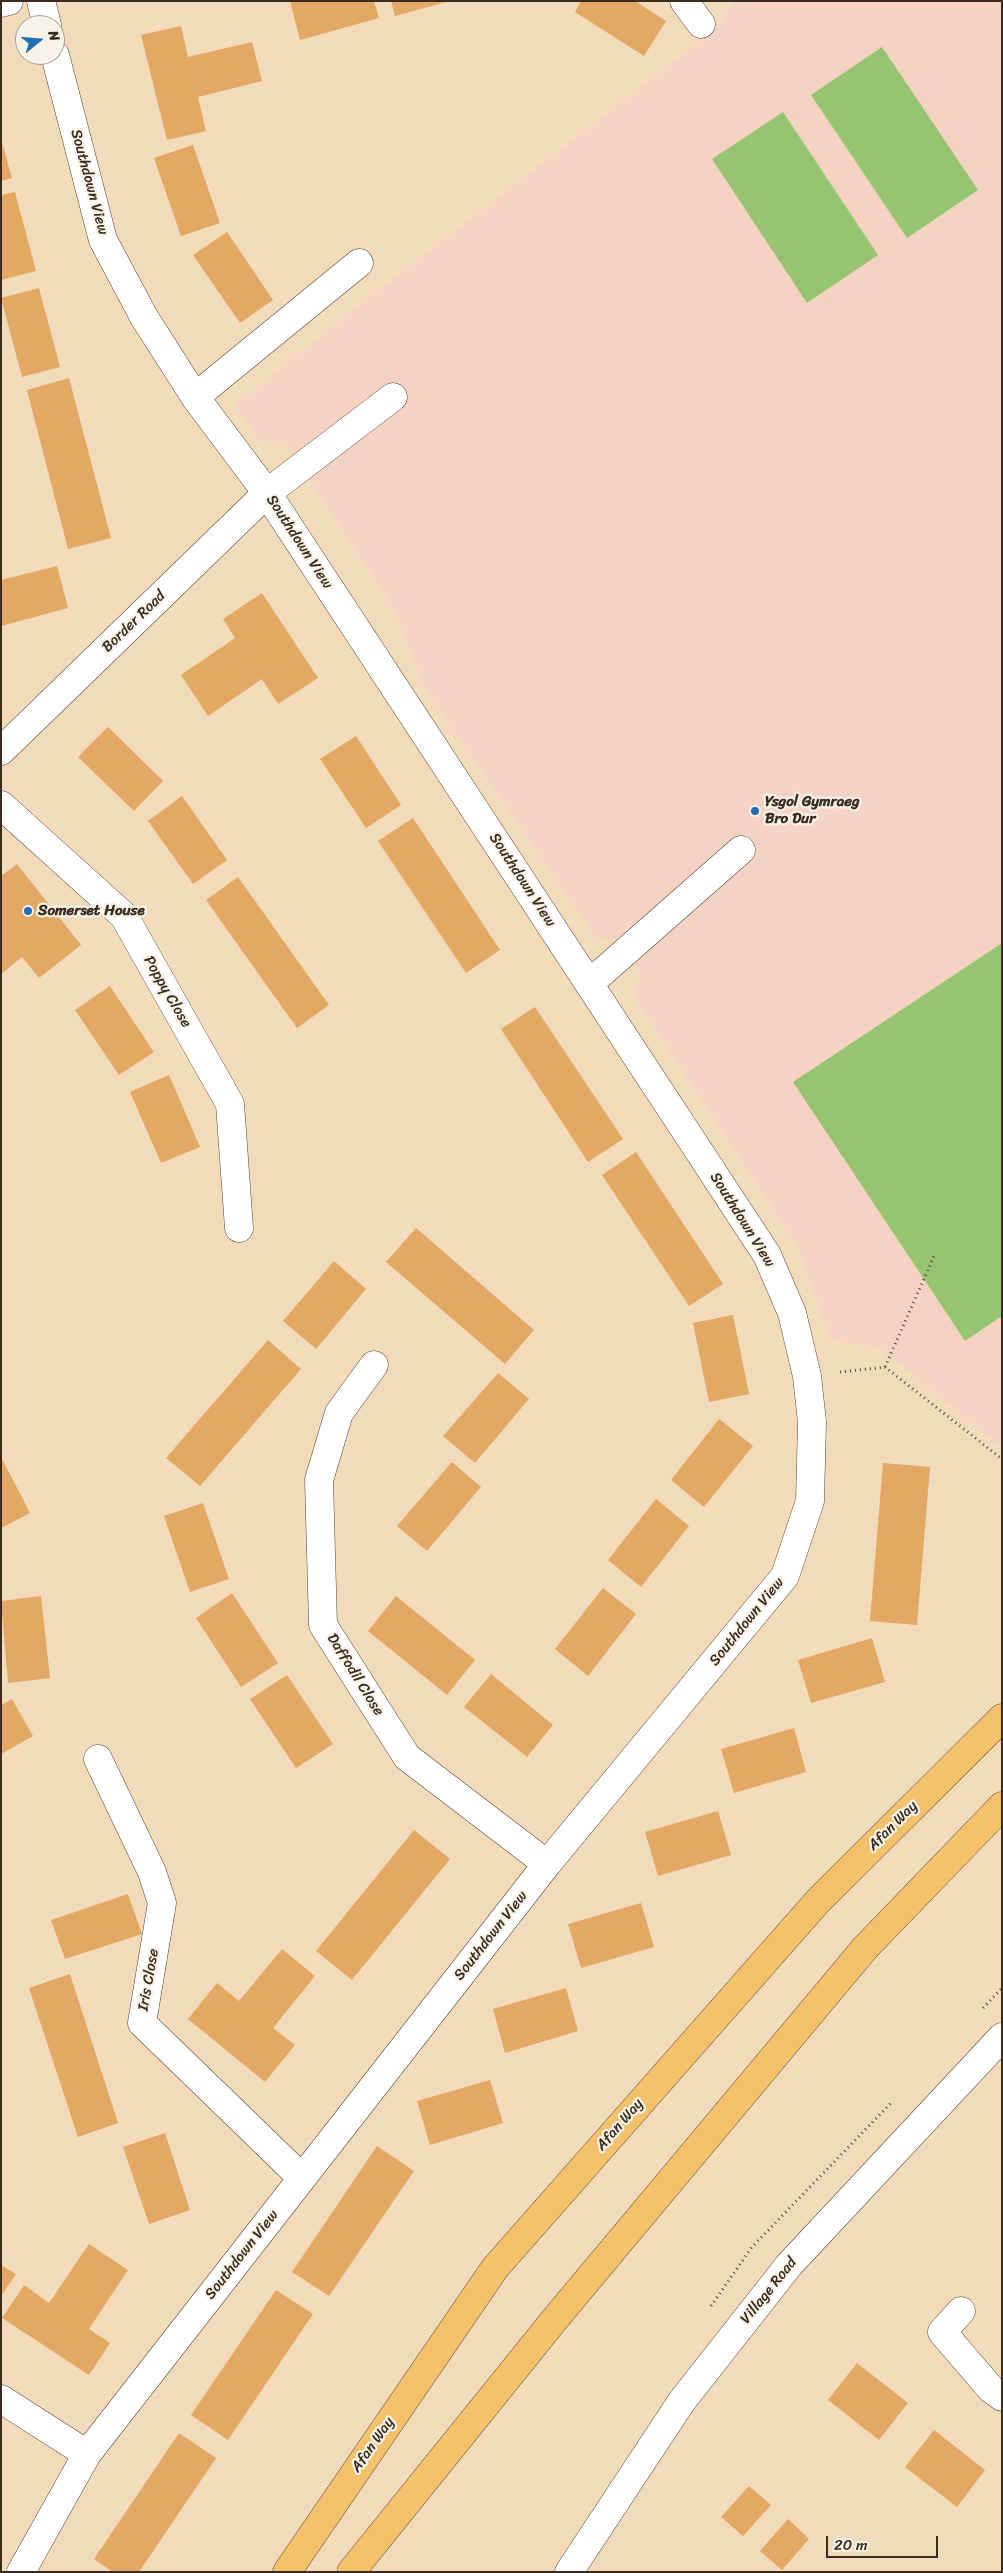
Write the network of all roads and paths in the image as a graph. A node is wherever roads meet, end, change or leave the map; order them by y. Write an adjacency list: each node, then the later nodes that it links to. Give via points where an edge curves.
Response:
1 (9, 1): 4 (street)
2 (41, 1): 5 (street)
3 (684, 1): 6 (street)
4 (1, 3)
5 (44, 15)
6 (701, 24)
7 (58, 65): 9 (street, Southdown View, via 103,240 144,317)
8 (359, 263): 9 (street)
9 (195, 397): 11 (street, Southdown View)
10 (392, 397): 11 (street, Border Road)
11 (267, 493): 12 (street, Border Road); 15 (street, Southdown View)
12 (1, 751)
13 (1, 805): 16 (street, Poppy Close, via 124,916 230,1104)
14 (741, 850): 15 (street)
15 (590, 984): 20 (street, Southdown View, via 767,1255 792,1313)
16 (239, 1228)
17 (935, 1254): 19 (path)
18 (374, 1366): 25 (street, Daffodil Close, via 339,1413 319,1480 323,1625 407,1757)
19 (885, 1367): 20 (path); 21 (path)
20 (808, 1376): 25 (street, Southdown View, via 812,1422 810,1501 785,1576)
21 (1002, 1459)
22 (1002, 1718): 33 (main road, Afan Way, via 818,1901 495,2268)
23 (98, 1759): 27 (street, Iris Close, via 152,1872 162,1904 142,2023)
24 (1002, 1806): 34 (main road, via 865,1948 556,2319)
25 (547, 1864): 27 (street, Southdown View)
26 (1002, 2037): 35 (street, Village Road, via 789,2265 682,2401)
27 (302, 2178): 31 (street, Southdown View)
28 (961, 2310): 29 (street, via 942,2332 991,2389)
29 (1002, 2397)
30 (1, 2400): 31 (street)
31 (87, 2454): 32 (street, Southdown View)
32 (21, 2572)
33 (287, 2572)
34 (351, 2572)
35 (569, 2572)

